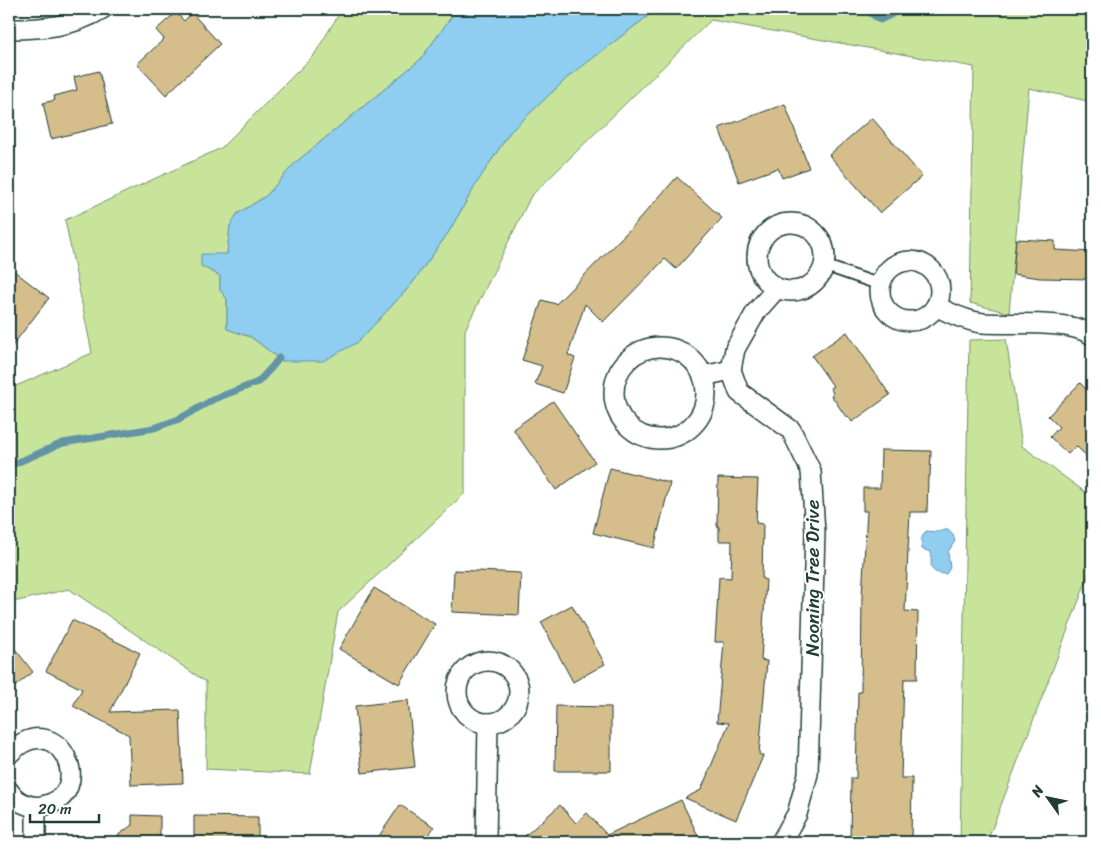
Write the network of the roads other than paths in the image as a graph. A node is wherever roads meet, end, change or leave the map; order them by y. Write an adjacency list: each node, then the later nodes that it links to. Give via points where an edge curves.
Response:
1 (102, 9): 2 (street, via 88,18 47,29)
2 (9, 29)
3 (823, 266): 4 (lane); 5 (street, via 816,280 808,286 787,291); 5 (street, via 824,249 813,230 793,222 772,228 759,244 757,260 761,274)
4 (881, 284): 6 (street, via 880,299 892,316 901,320 921,319); 6 (street, via 895,265 914,261 923,264 937,278 940,287)
5 (777, 288): 8 (street, via 756,312 735,349)
6 (936, 306): 7 (street, via 956,316 981,322 1058,326)
7 (1092, 335)
8 (732, 370): 9 (street); 16 (street, Nooning Tree Drive, via 739,392 791,430 811,471 815,532 808,774 797,814)
9 (704, 376): 9 (street, via 696,362 670,347 642,350 620,369 615,383 616,408 632,430 646,437 675,437 688,430 705,405)
10 (488, 723): 15 (street)
11 (9, 754): 13 (street, via 18,744 38,738 50,741 66,754 70,765 67,788 58,799)
12 (9, 791): 13 (street, via 25,805)
13 (36, 807): 14 (street)
14 (36, 842)
15 (486, 842)
16 (781, 842)

